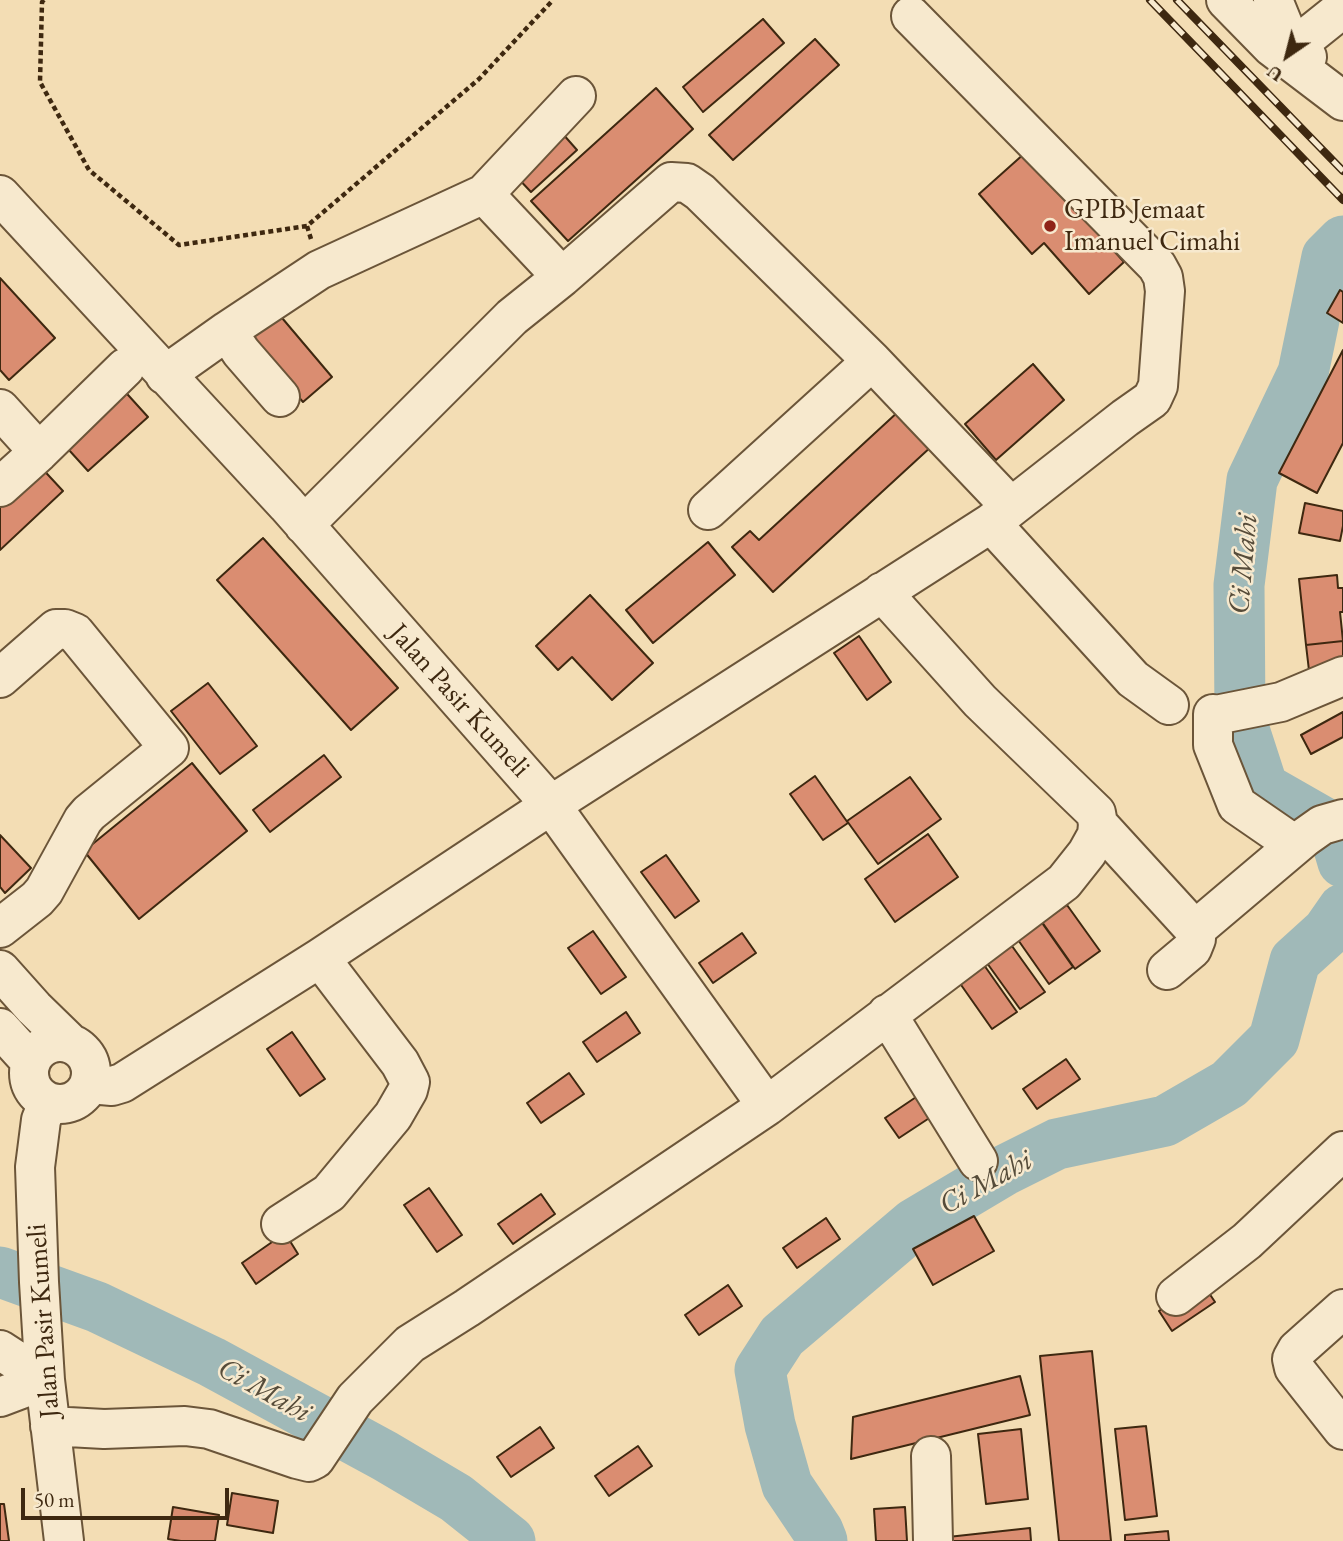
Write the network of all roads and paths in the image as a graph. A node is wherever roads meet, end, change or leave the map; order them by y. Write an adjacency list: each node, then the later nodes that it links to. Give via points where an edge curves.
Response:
1 (44, 0): 12 (path, via 40,82 89,170 178,245)
2 (553, 0): 12 (path, via 479,79)
3 (1226, 0): 9 (street, via 1272,47)
4 (1273, 0): 7 (street, via 1286,32)
5 (1337, 7): 7 (street)
6 (911, 16): 24 (street, via 1163,277 1158,386 1152,399)
7 (1297, 45): 9 (street)
8 (576, 96): 10 (street)
9 (1343, 100)
10 (484, 194): 13 (street); 14 (street)
11 (0, 195): 18 (street, Jalan Pasir Kumeli)
12 (307, 226): 13 (path)
13 (319, 270): 15 (street)
14 (562, 277): 16 (street, via 671,182 687,183); 25 (street, via 512,317)
15 (227, 331): 18 (street); 19 (street)
16 (872, 361): 23 (street); 24 (street)
17 (125, 368): 21 (street)
18 (165, 375): 25 (street, Jalan Pasir Kumeli)
19 (281, 397)
20 (0, 409): 21 (street)
21 (39, 452): 22 (street)
22 (0, 487)
23 (708, 510)
24 (1001, 515): 26 (street); 29 (street, via 1133,679)
25 (304, 525): 30 (street, Jalan Pasir Kumeli)
26 (882, 592): 30 (street); 32 (street, via 980,701 1096,813)
27 (1343, 676): 33 (street, via 1281,702 1217,714 1213,745 1237,805)
28 (0, 678): 34 (street, via 56,629 75,633 169,748 89,813 44,891)
29 (1169, 705)
30 (551, 805): 36 (street, Jalan Pasir Kumeli); 45 (street)
31 (1343, 819): 33 (street, via 1322,825)
32 (1098, 824): 35 (street); 39 (street, via 1087,853 1064,882)
33 (1300, 841): 35 (street)
34 (0, 928)
35 (1195, 930): 38 (street, via 1192,949)
36 (320, 958): 43 (street, Jalan Pasir Kumeli, via 122,1083); 48 (street, via 410,1082 393,1116 328,1193)
37 (0, 970): 41 (street)
38 (1167, 970)
39 (887, 1014): 45 (street); 47 (street)
40 (0, 1028): 42 (street)
41 (71, 1044): 42 (street, via 55,1041 40,1048); 43 (street, via 85,1054)
42 (30, 1061): 44 (street, via 28,1078 34,1093)
43 (90, 1084): 44 (street, via 80,1098 65,1105)
44 (48, 1103): 52 (street, Jalan Pasir Kumeli, via 35,1167)
45 (767, 1106): 54 (street, via 410,1344 365,1388 309,1462 209,1429)
46 (1343, 1151): 49 (street, via 1247,1241)
47 (978, 1161)
48 (281, 1224)
49 (1176, 1296)
50 (1343, 1310): 55 (street, via 1297,1350 1293,1359 1294,1368)
51 (0, 1350): 52 (street, via 17,1362)
52 (44, 1361): 53 (street); 54 (street, Jalan Pasir Kumeli)
53 (0, 1397)
54 (50, 1426): 57 (street, Jalan Pasir Kumeli)
55 (1343, 1430)
56 (931, 1456): 58 (street)
57 (64, 1541)
58 (933, 1541)

